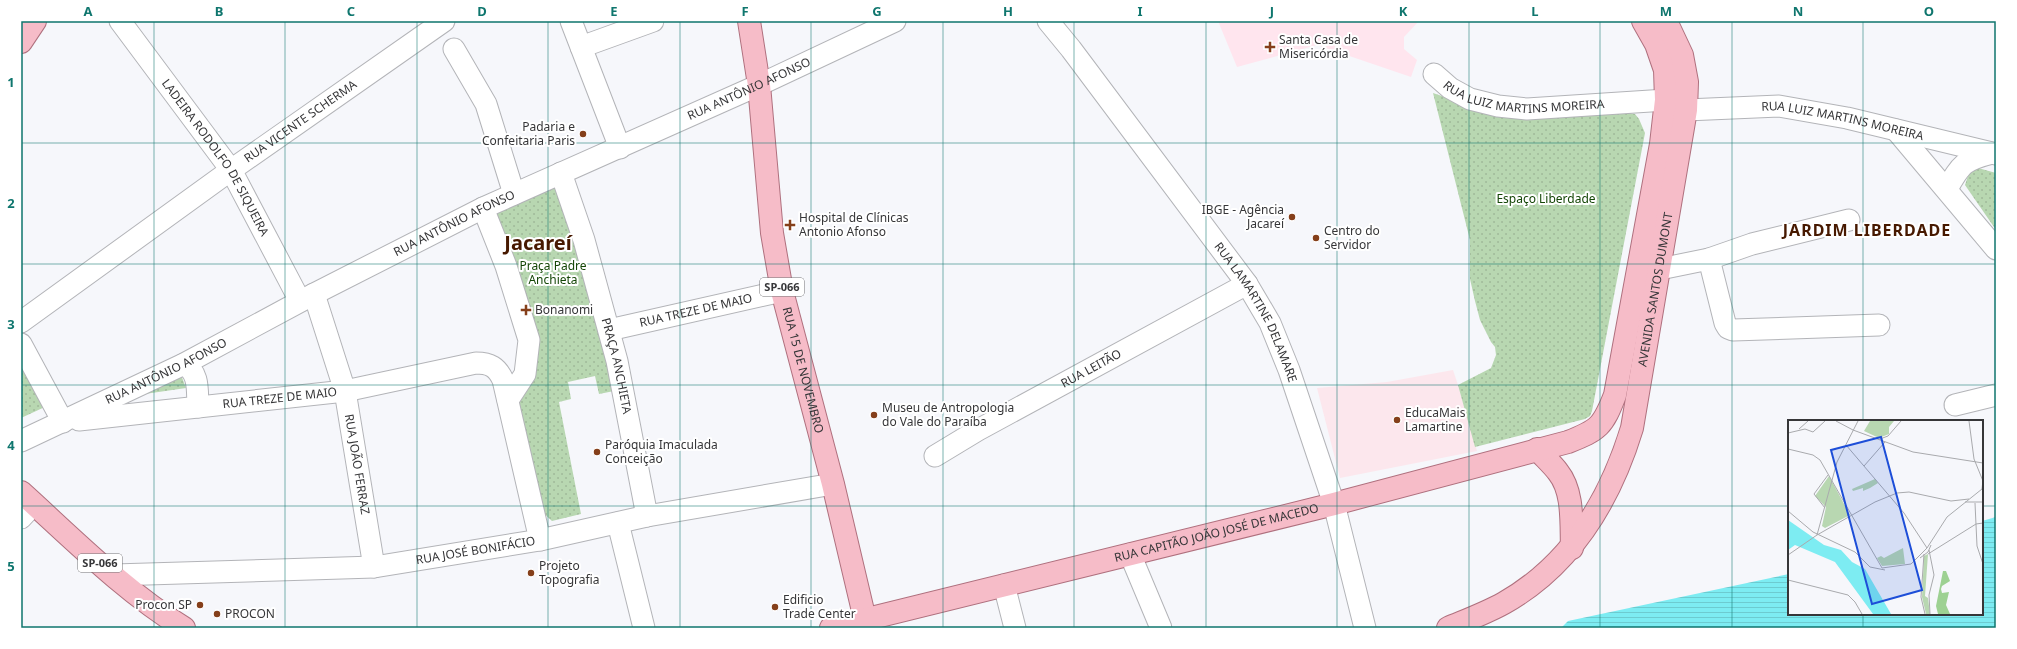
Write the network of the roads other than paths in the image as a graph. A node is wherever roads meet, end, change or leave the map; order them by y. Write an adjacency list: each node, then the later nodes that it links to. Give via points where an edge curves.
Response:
1 (35, 21): 11 (main road)
2 (120, 21): 21 (street, LADEIRA RODOLFO DE SIQUEIRA)
3 (444, 21): 21 (street, RUA VICENTE SCHERMA)
4 (571, 21): 12 (street)
5 (653, 21): 12 (street)
6 (749, 21): 15 (main road, SP-066)
7 (895, 21): 15 (street, RUA ANTÔNIO AFONSO)
8 (1048, 21): 30 (street, RUA LAMARTINE DELAMARE)
9 (1643, 21): 16 (main road, AVENIDA SANTOS DUMONT, via 1666,70)
10 (1666, 21): 17 (main road, AVENIDA SANTOS DUMONT, via 1682,55 1688,82)
11 (21, 42)
12 (581, 47): 19 (street)
13 (454, 49): 24 (street, via 486,104)
14 (1434, 74): 16 (street, RUA LUIZ MARTINS MOREIRA, via 1450,88 1470,99 1498,106 1527,109)
15 (759, 85): 19 (street, RUA ANTÔNIO AFONSO); 31 (main road, RUA 15 DE NOVEMBRO / SP-066, via 772,233)
16 (1666, 100): 44 (main road, AVENIDA SANTOS DUMONT, via 1615,395)
17 (1686, 110): 18 (street, RUA LUIZ MARTINS MOREIRA, via 1779,106); 29 (main road, AVENIDA SANTOS DUMONT)
18 (1896, 130): 20 (street, RUA LUIZ MARTINS MOREIRA); 23 (street)
19 (620, 148): 22 (street, RUA ANTÔNIO AFONSO)
20 (1994, 154): 23 (street, via 1973,157 1959,168)
21 (231, 170): 32 (street, LADEIRA RODOLFO DE SIQUEIRA); 33 (street, RUA VICENTE SCHERMA)
22 (561, 173): 24 (street, RUA ANTÔNIO AFONSO); 35 (street, PRAÇA ANCHIETA, via 584,240)
23 (1947, 189): 27 (street)
24 (514, 194): 25 (street, RUA ANTÔNIO AFONSO)
25 (482, 208): 32 (street, RUA ANTÔNIO AFONSO); 40 (street, via 506,266 529,340 525,374)
26 (1849, 220): 28 (street, via 1752,244)
27 (1996, 249)
28 (1709, 259): 29 (street); 34 (street, via 1725,323 1733,330)
29 (1660, 269): 54 (main road, AVENIDA SANTOS DUMONT, via 1632,428 1622,461 1606,495)
30 (1247, 284): 47 (street, RUA LEITÃO, via 978,430); 49 (street, RUA LAMARTINE DELAMARE, via 1270,323 1289,370)
31 (782, 291): 35 (street, RUA TREZE DE MAIO); 48 (main road, RUA 15 DE NOVEMBRO / SP-066)
32 (307, 297): 37 (street, RUA ANTÔNIO AFONSO); 38 (street, RUA JOÃO FERRAZ)
33 (21, 322)
34 (1879, 325)
35 (609, 330): 51 (street, PRAÇA ANCHIETA)
36 (21, 344): 43 (street)
37 (184, 364): 42 (street, via 192,368 196,380); 43 (street, RUA ANTÔNIO AFONSO)
38 (345, 392): 40 (street, RUA TREZE DE MAIO, via 476,363 493,366 501,376); 42 (street, RUA TREZE DE MAIO); 56 (street, RUA JOÃO FERRAZ)
39 (1996, 395): 41 (street)
40 (508, 400): 53 (street)
41 (1955, 405)
42 (198, 407): 43 (street, RUA TREZE DE MAIO)
43 (63, 422): 45 (street, RUA ANTÔNIO AFONSO)
44 (1598, 428): 46 (main road, RUA CAPITÃO JOÃO JOSÉ DE MACEDO, via 1568,442)
45 (21, 441)
46 (1536, 449): 49 (main road, RUA CAPITÃO JOÃO JOSÉ DE MACEDO); 54 (main road, via 1559,472 1566,486 1571,514)
47 (935, 456)
48 (833, 484): 51 (street, RUA JOSÉ BONIFÁCIO); 59 (main road, RUA 15 DE NOVEMBRO / SP-066)
49 (1334, 504): 55 (main road, RUA CAPITÃO JOÃO JOSÉ DE MACEDO); 65 (street, RUA LAMARTINE DELAMARE)
50 (25, 505): 57 (main road, SP-066)
51 (647, 516): 52 (street, RUA JOSÉ BONIFÁCIO)
52 (618, 522): 53 (street, RUA JOSÉ BONIFÁCIO); 61 (street)
53 (540, 540): 56 (street, RUA JOSÉ BONIFÁCIO)
54 (1572, 548): 66 (main road, AVENIDA SANTOS DUMONT, via 1539,579 1504,603)
55 (1130, 554): 58 (main road, RUA CAPITÃO JOÃO JOSÉ DE MACEDO); 64 (street)
56 (374, 567): 57 (street, RUA JOSÉ BONIFÁCIO)
57 (114, 575): 60 (main road, SP-066)
58 (1004, 585): 59 (main road, RUA CAPITÃO JOÃO JOSÉ DE MACEDO); 63 (street)
59 (866, 623): 62 (main road, RUA CAPITÃO JOÃO JOSÉ DE MACEDO)
60 (184, 628)
61 (644, 628)
62 (831, 628)
63 (1015, 628)
64 (1161, 628)
65 (1365, 628)
66 (1448, 628)

